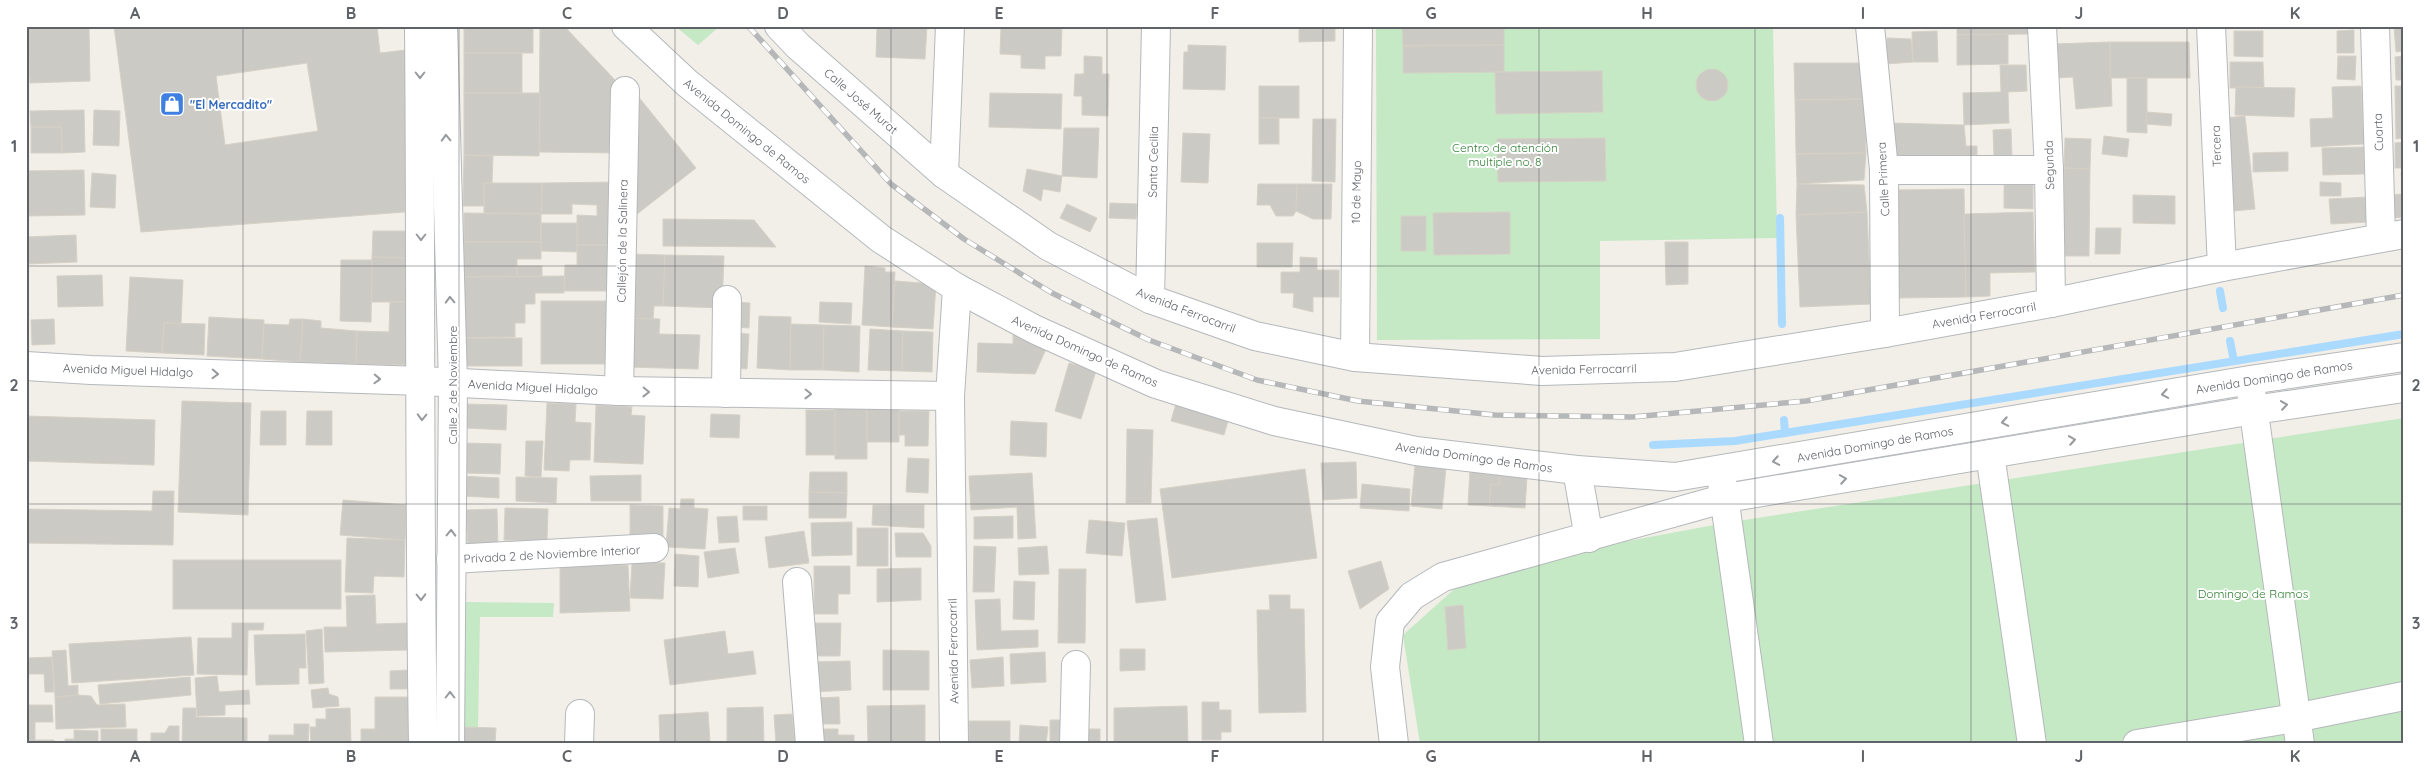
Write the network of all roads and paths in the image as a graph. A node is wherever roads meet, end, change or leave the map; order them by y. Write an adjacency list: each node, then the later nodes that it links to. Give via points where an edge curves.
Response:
1 (419, 26): 27 (street, one-way to 27)
2 (443, 26): 28 (street, Calle 2 de Noviembre, one-way to 2)
3 (626, 26): 18 (street, Avenida Domingo de Ramos, via 688,83 873,234)
4 (779, 26): 15 (street, Calle José Murat)
5 (950, 26): 15 (street)
6 (1156, 26): 19 (street, Santa Cecilia)
7 (1358, 26): 23 (street, 10 de Mayo)
8 (1870, 26): 13 (street, Calle Primera)
9 (2042, 26): 14 (street, Segunda)
10 (2211, 26): 17 (street, Tercera)
11 (2374, 26): 16 (street, Cuarta)
12 (626, 91): 30 (street, Callejón de la Salinera)
13 (1884, 170): 14 (street); 22 (street, Calle Primera)
14 (2049, 170): 21 (street, Segunda)
15 (944, 174): 19 (street, Avenida Ferrocarril, via 1048,246)
16 (2392, 236): 17 (street, Avenida Ferrocarril)
17 (2222, 267): 21 (street, Avenida Ferrocarril)
18 (957, 288): 32 (street, Avenida Ferrocarril); 35 (street, Avenida Domingo de Ramos, via 1036,330 1156,384 1274,421 1416,451)
19 (1150, 298): 23 (street, Avenida Ferrocarril, via 1255,336)
20 (727, 300): 31 (street)
21 (2051, 303): 22 (street, Avenida Ferrocarril)
22 (1885, 333): 23 (street, Avenida Ferrocarril, via 1675,367 1542,371)
23 (1355, 357)
24 (2404, 358): 26 (street, Avenida Domingo de Ramos)
25 (26, 366): 27 (street, Avenida Miguel Hidalgo, one-way to 27)
26 (2250, 380): 33 (street); 36 (street, Avenida Domingo de Ramos, one-way to 36)
27 (422, 381): 28 (street, Avenida Miguel Hidalgo); 46 (street, one-way to 46)
28 (453, 383): 30 (street, Avenida Miguel Hidalgo); 40 (street, Calle 2 de Noviembre, one-way to 28)
29 (2404, 388): 33 (street, one-way to 29)
30 (619, 391): 31 (street, Avenida Miguel Hidalgo, one-way to 31)
31 (726, 393): 32 (street, Avenida Miguel Hidalgo, one-way to 32)
32 (950, 396): 50 (street, Avenida Ferrocarril)
33 (2254, 410): 34 (street, one-way to 33); 45 (street)
34 (1990, 454): 37 (street, one-way to 34); 54 (street)
35 (1577, 470): 36 (street, Avenida Domingo de Ramos, via 1675,477); 38 (street)
36 (1720, 470): 37 (street)
37 (1726, 498): 38 (street); 53 (street)
38 (1590, 538): 52 (street, via 1443,578 1412,596 1390,622 1385,667)
39 (654, 548): 40 (street, Privada 2 de Noviembre Interior)
40 (451, 559): 47 (street, Calle 2 de Noviembre, one-way to 40)
41 (797, 582): 49 (street)
42 (1076, 665): 51 (street)
43 (2404, 696): 45 (street)
44 (580, 714): 48 (street)
45 (2298, 731): 55 (street)
46 (423, 744)
47 (450, 744)
48 (579, 744)
49 (810, 744)
50 (954, 744)
51 (1074, 744)
52 (1394, 744)
53 (1759, 744)
54 (2032, 744)
55 (2137, 744)

